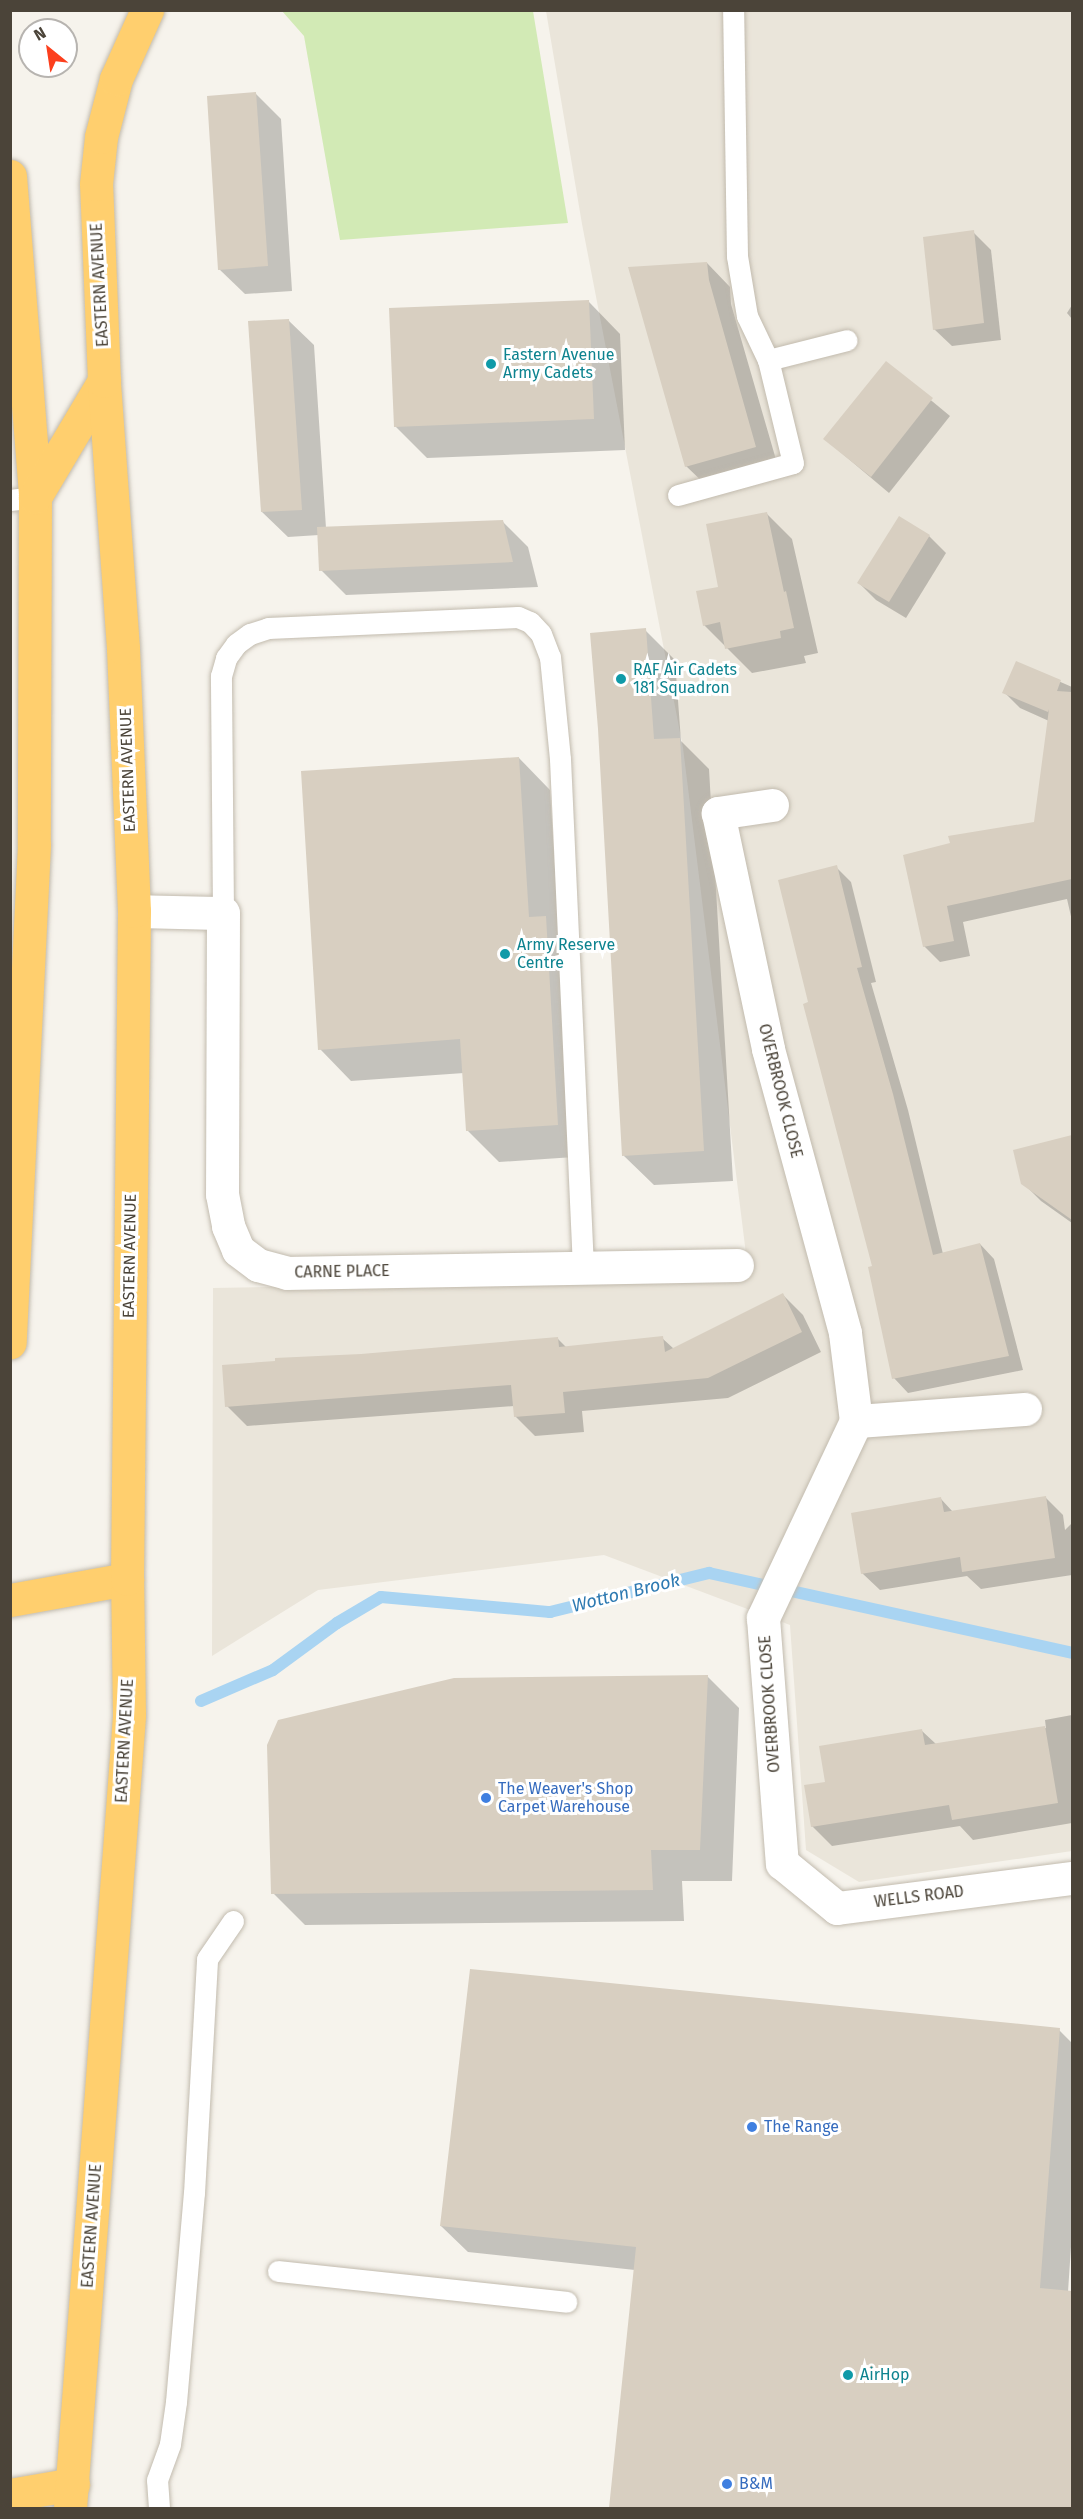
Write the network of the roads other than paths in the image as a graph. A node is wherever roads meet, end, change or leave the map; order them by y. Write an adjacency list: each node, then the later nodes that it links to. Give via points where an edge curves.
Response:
1 (147, 10): 6 (highway, EASTERN AVENUE, via 116,79 101,136 96,184)
2 (733, 10): 5 (lane, via 737,256 747,316)
3 (10, 176): 8 (highway)
4 (847, 340): 5 (lane)
5 (768, 360): 7 (lane, via 793,463)
6 (104, 381): 8 (highway); 10 (highway, EASTERN AVENUE, via 123,648)
7 (678, 495)
8 (23, 499): 14 (highway, via 34,845)
9 (772, 805): 16 (street, OVERBROOK CLOSE, via 718,813 768,1049 845,1333)
10 (134, 911): 11 (street); 17 (highway, EASTERN AVENUE)
11 (223, 913): 13 (street, CARNE PLACE, via 222,1194 228,1226 238,1250 258,1265 287,1273); 13 (lane, via 221,676 226,658 236,644 268,628 518,617 530,622 541,634 550,657 560,759)
12 (737, 1265): 13 (street, CARNE PLACE)
13 (583, 1268)
14 (10, 1342)
15 (1025, 1409): 16 (street)
16 (856, 1421): 19 (street, OVERBROOK CLOSE, via 763,1618)
17 (127, 1579): 18 (highway); 25 (highway, EASTERN AVENUE, via 129,1715)
18 (10, 1600)
19 (782, 1863): 20 (street, WELLS ROAD, via 837,1908)
20 (1072, 1878)
21 (233, 1921): 26 (lane, via 207,1959 194,2193 177,2390 170,2444 157,2480)
22 (278, 2271): 23 (lane)
23 (566, 2302)
24 (10, 2495): 25 (highway)
25 (71, 2496)
26 (159, 2508)

